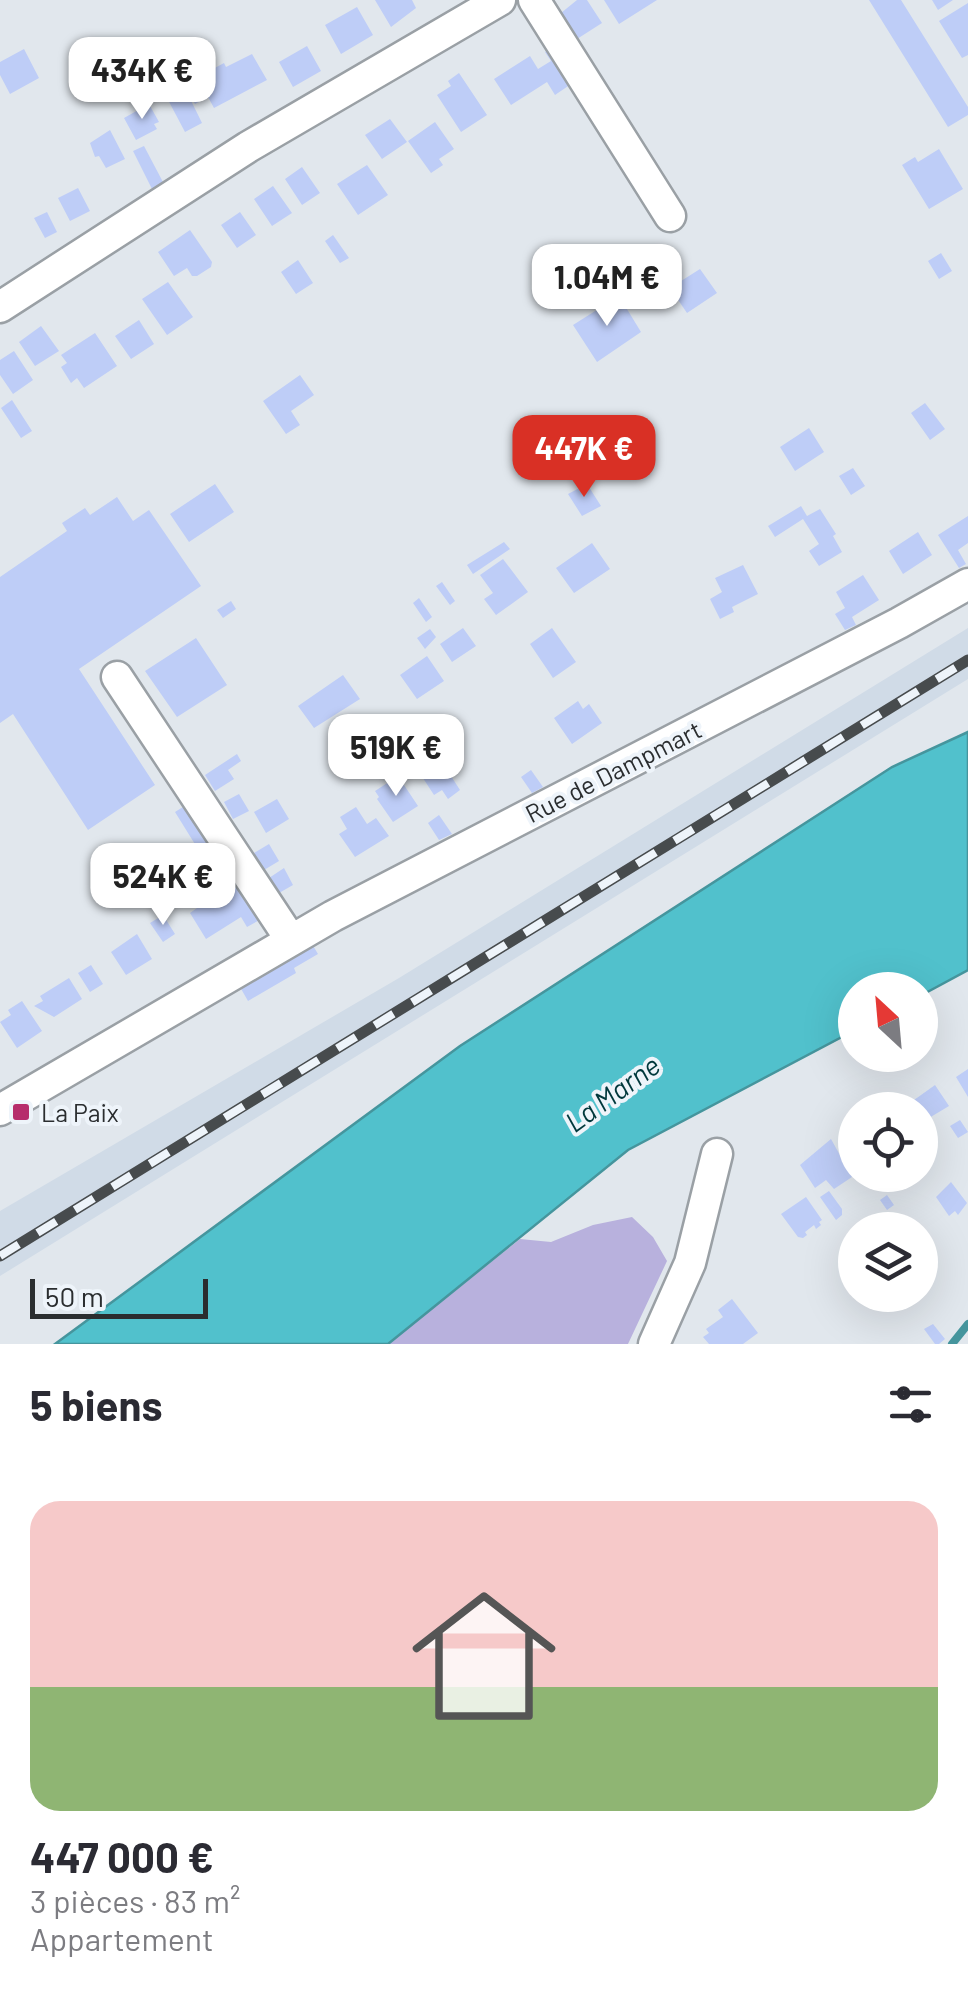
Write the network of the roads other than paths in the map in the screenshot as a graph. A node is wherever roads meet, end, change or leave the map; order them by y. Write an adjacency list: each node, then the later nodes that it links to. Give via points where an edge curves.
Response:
1 (500, 0): 4 (street, via 248,147)
2 (534, 0): 3 (street)
3 (670, 216)
4 (0, 307)
5 (968, 584): 7 (street, Rue de Dampmart)
6 (117, 676): 7 (street)
7 (291, 940): 8 (street, Rue de Dampmart)
8 (4, 1097)
9 (717, 1154): 10 (street, via 690,1263)
10 (654, 1344)

